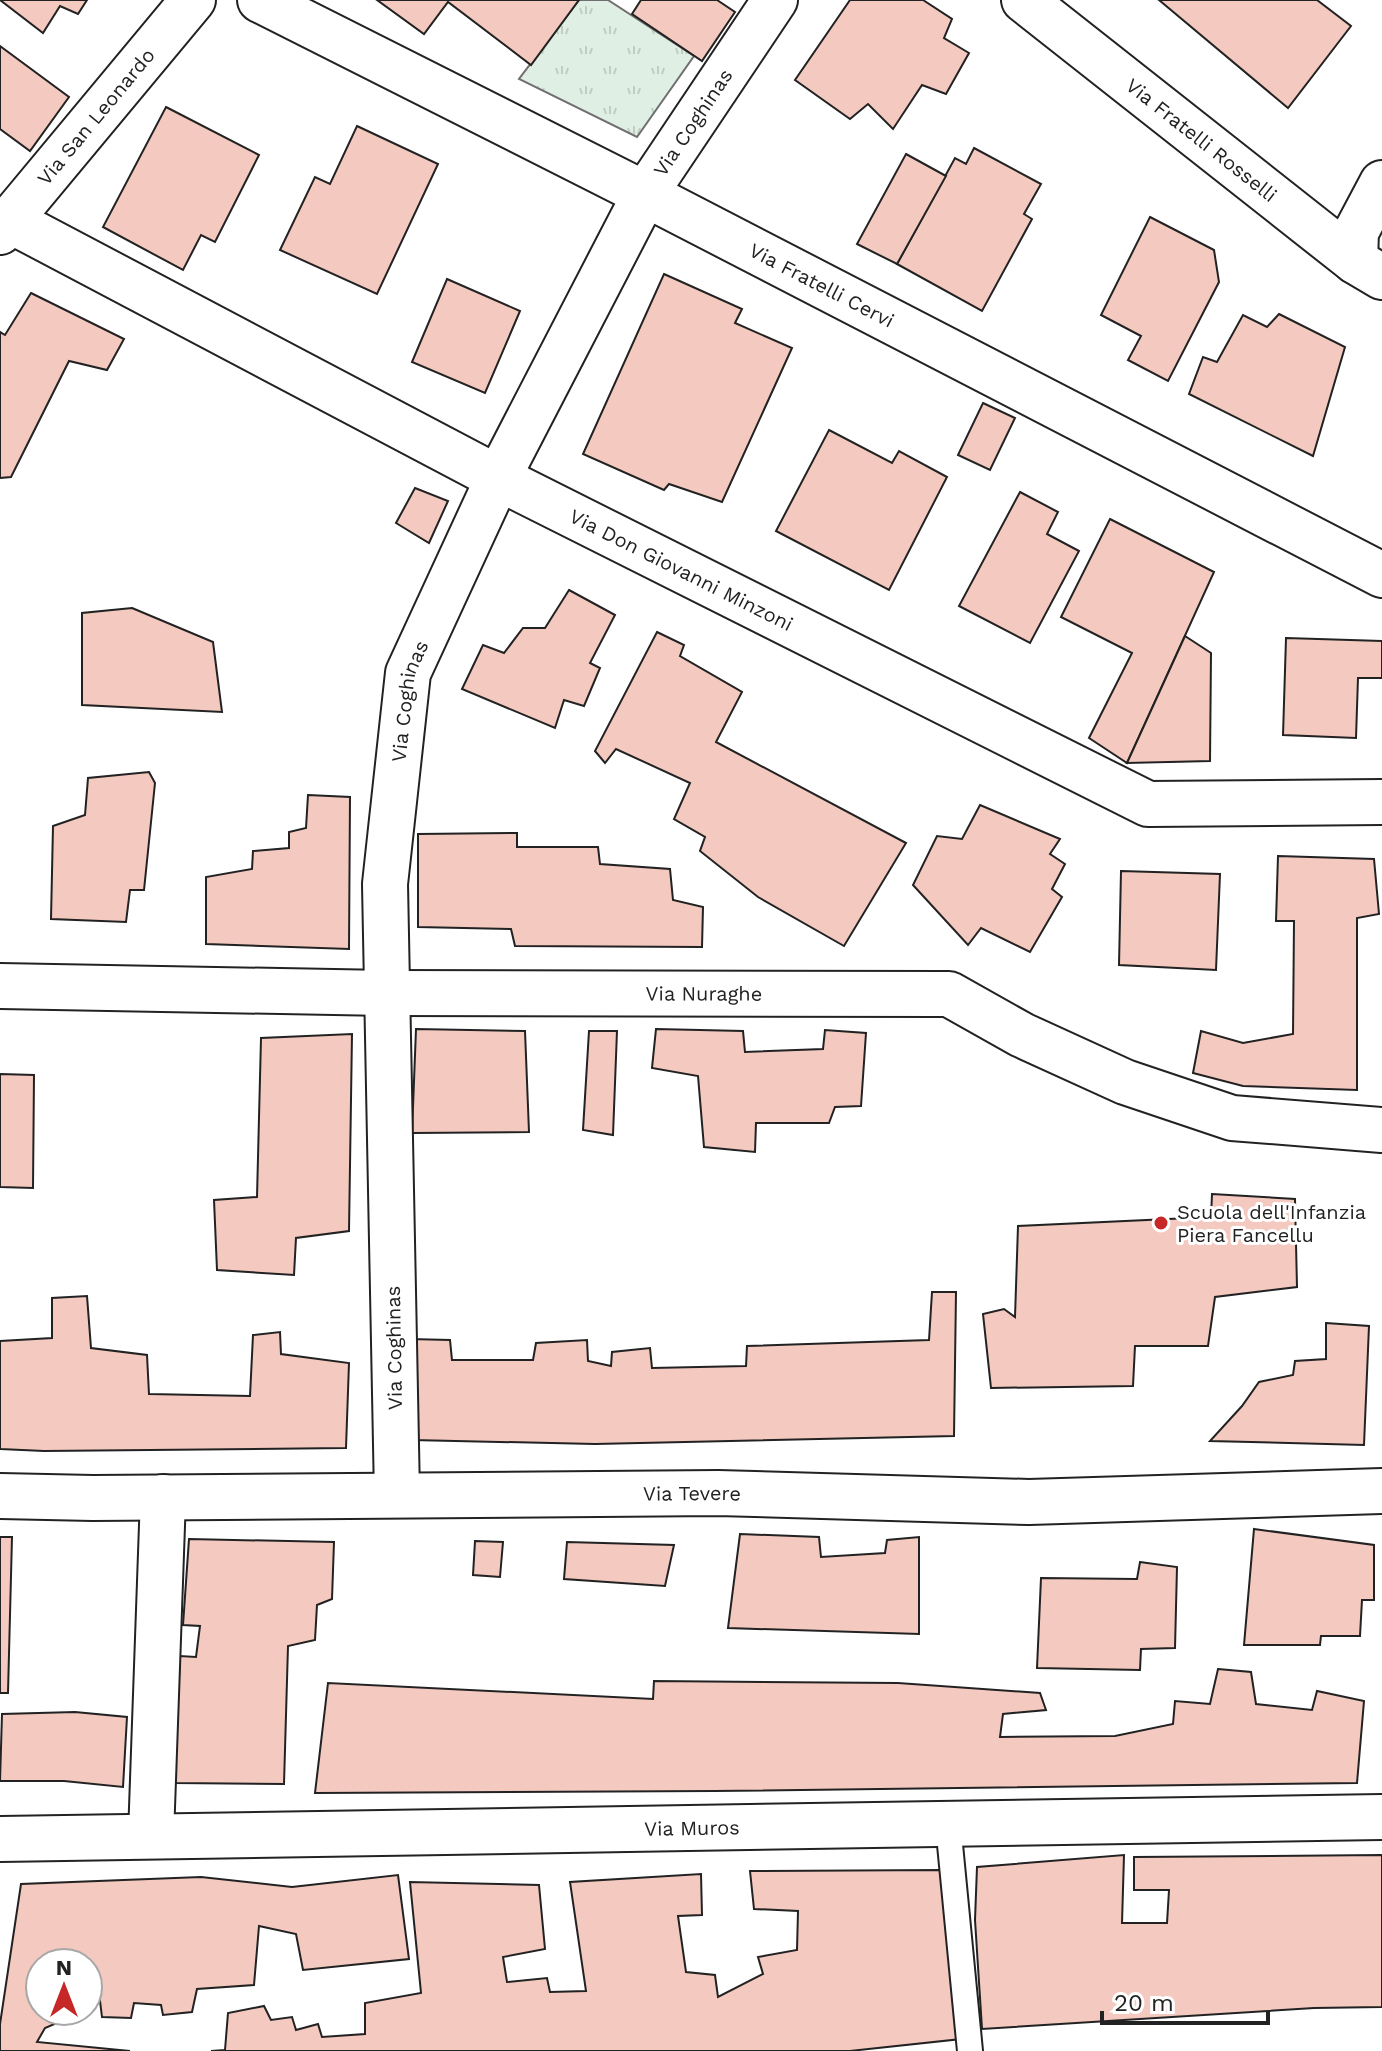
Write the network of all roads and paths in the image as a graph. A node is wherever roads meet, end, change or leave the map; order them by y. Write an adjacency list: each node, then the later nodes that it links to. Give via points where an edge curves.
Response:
1 (193, 0): 7 (street, Via San Leonardo)
2 (260, 0): 6 (street, Via Fratelli Cervi)
3 (775, 0): 6 (street, Via Coghinas)
4 (1024, 0): 8 (street, Via Fratelli Rosselli)
5 (1382, 183): 8 (street, via 1356,232)
6 (645, 194): 9 (street, Via Coghinas); 10 (street, Via Fratelli Cervi)
7 (5, 226): 9 (street, Via Don Giovanni Minzoni)
8 (1368, 269)
9 (498, 478): 11 (street, Via Don Giovanni Minzoni, via 1148,804); 13 (street, Via Coghinas, via 408,673 385,884)
10 (1382, 575)
11 (1382, 802)
12 (0, 986): 13 (street, Via Nuraghe)
13 (387, 993): 14 (street, Via Nuraghe, via 949,994 1022,1035 1125,1082 1232,1118); 16 (street, Via Coghinas)
14 (1382, 1130)
15 (1382, 1491): 16 (street, Via Tevere, via 1029,1502 718,1493)
16 (397, 1495): 18 (street, Via Tevere)
17 (0, 1496): 18 (street, Via Tevere)
18 (163, 1497): 21 (street)
19 (1382, 1817): 20 (street, Via Muros)
20 (948, 1824): 21 (street, Via Muros); 23 (lane)
21 (151, 1836): 22 (street, Via Muros)
22 (0, 1839)
23 (970, 2051)

